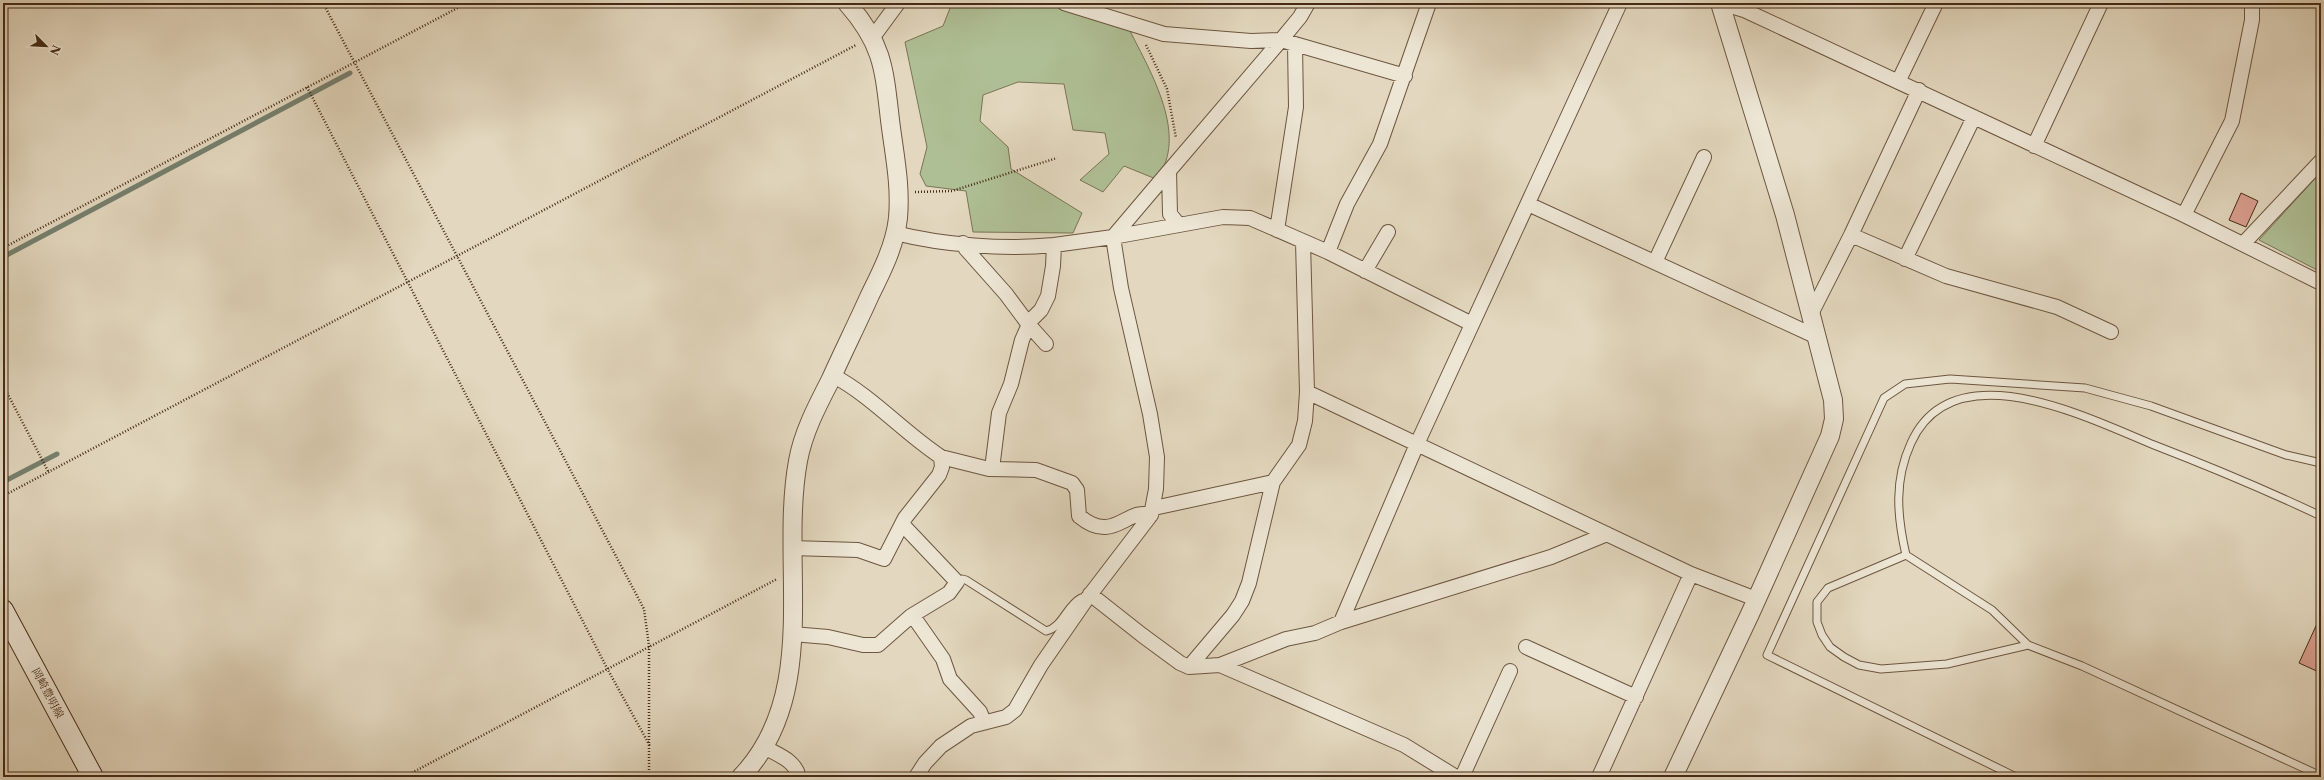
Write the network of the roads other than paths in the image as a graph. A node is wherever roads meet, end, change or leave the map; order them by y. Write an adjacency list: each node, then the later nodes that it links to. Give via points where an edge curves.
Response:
1 (847, 3): 11 (street)
2 (898, 3): 11 (street)
3 (1064, 3): 12 (street, via 1164,34)
4 (1308, 3): 12 (street)
5 (1429, 3): 13 (street)
6 (1620, 3): 21 (street)
7 (1720, 3): 14 (street, via 1744,10); 38 (street, via 1785,215)
8 (1936, 3): 14 (street)
9 (2101, 3): 17 (street)
10 (2252, 3): 22 (street, via 2252,20 2232,121)
11 (873, 37): 26 (street, via 885,77 897,164 899,193)
12 (1288, 42): 13 (street); 20 (street); 24 (street, via 1296,107)
13 (1405, 76): 33 (street, via 1380,144 1347,204)
14 (1899, 80): 15 (street)
15 (1919, 90): 16 (street); 27 (street)
16 (1974, 117): 17 (street); 34 (street)
17 (2034, 146): 22 (street)
18 (1704, 157): 35 (street)
19 (2321, 160): 31 (street)
20 (1169, 171): 23 (street, via 1170,214); 28 (street)
21 (1528, 204): 35 (street); 39 (street)
22 (2184, 215): 31 (street)
23 (1179, 225): 24 (street, via 1224,217 1250,218); 28 (street)
24 (1277, 230): 29 (street)
25 (1388, 232): 36 (street)
26 (895, 233): 30 (street); 44 (street, via 880,274)
27 (1851, 235): 34 (street); 38 (street)
28 (1113, 237): 32 (street); 51 (street, via 1121,288 1150,414 1157,457)
29 (1303, 242): 33 (street); 45 (street)
30 (963, 243): 32 (street, via 1030,248); 40 (street, via 1006,294)
31 (2243, 244): 37 (street)
32 (1054, 245): 40 (street, via 1048,296 1041,310)
33 (1328, 252): 36 (street)
34 (1905, 259): 41 (street, via 1946,276 2057,307)
35 (1655, 262): 42 (street)
36 (1365, 271): 39 (street)
37 (2321, 283)
38 (1811, 314): 42 (street)
39 (1472, 324): 46 (street)
40 (1028, 325): 43 (street); 49 (street, via 1011,384 999,413)
41 (2111, 332)
42 (1817, 337): 60 (street, via 1834,400 1834,419 1830,436 1813,476)
43 (1046, 344)
44 (832, 374): 47 (street); 55 (street, via 801,447 794,486)
45 (1307, 392): 46 (street); 50 (street, via 1305,421 1299,445)
46 (1417, 444): 54 (street); 63 (street)
47 (942, 456): 49 (street); 53 (street, via 939,475)
48 (2321, 463): 82 (lane, via 2286,455 2151,406 2085,388 1950,379 1905,384 1884,398 1767,655)
49 (992, 469): 51 (street, via 1036,470 1072,482 1077,490 1079,516 1104,528)
50 (1273, 482): 51 (street); 68 (street, via 1249,583 1242,601)
51 (1152, 511): 59 (street)
52 (2321, 516): 56 (lane, via 2252,484 2050,404 2015,397 1968,396 1936,408 1915,433 1908,449 1897,496 1898,524)
53 (902, 524): 55 (street, via 884,559 858,550); 58 (street)
54 (1607, 534): 57 (street); 63 (street, via 1551,557)
55 (792, 548): 64 (street)
56 (1906, 555): 65 (lane, via 1992,610); 65 (lane, via 1828,588 1816,602 1817,622 1830,647 1859,665 1881,669 1947,664)
57 (1691, 574): 60 (street); 70 (street)
58 (958, 582): 59 (lane, via 966,580 1046,631 1052,630 1059,623 1076,600); 62 (street, via 949,593)
59 (1088, 597): 68 (street); 71 (street, via 1041,665 1015,710 1006,717)
60 (1756, 600): 81 (street)
61 (3, 610): 74 (main road, 岡崎豊明線)
62 (913, 616): 64 (street, via 883,641 871,646 828,636); 71 (street, via 943,659 950,679 980,712)
63 (1341, 622): 67 (street, via 1315,633 1286,639)
64 (792, 634): 72 (street, via 786,695 778,720)
65 (2028, 645): 73 (lane, via 2082,666)
66 (1526, 647): 70 (street)
67 (1220, 665): 68 (street); 78 (street, via 1404,745)
68 (1189, 667)
69 (1510, 671): 79 (street)
70 (1636, 697): 80 (street)
71 (984, 722): 77 (street, via 970,726 941,746)
72 (764, 747): 75 (street); 76 (street, via 790,761 798,771)
73 (2321, 776)
74 (93, 777)
75 (741, 777)
76 (799, 777)
77 (916, 777)
78 (1456, 777)
79 (1462, 777)
80 (1599, 777)
81 (1673, 777)
82 (2016, 777)

